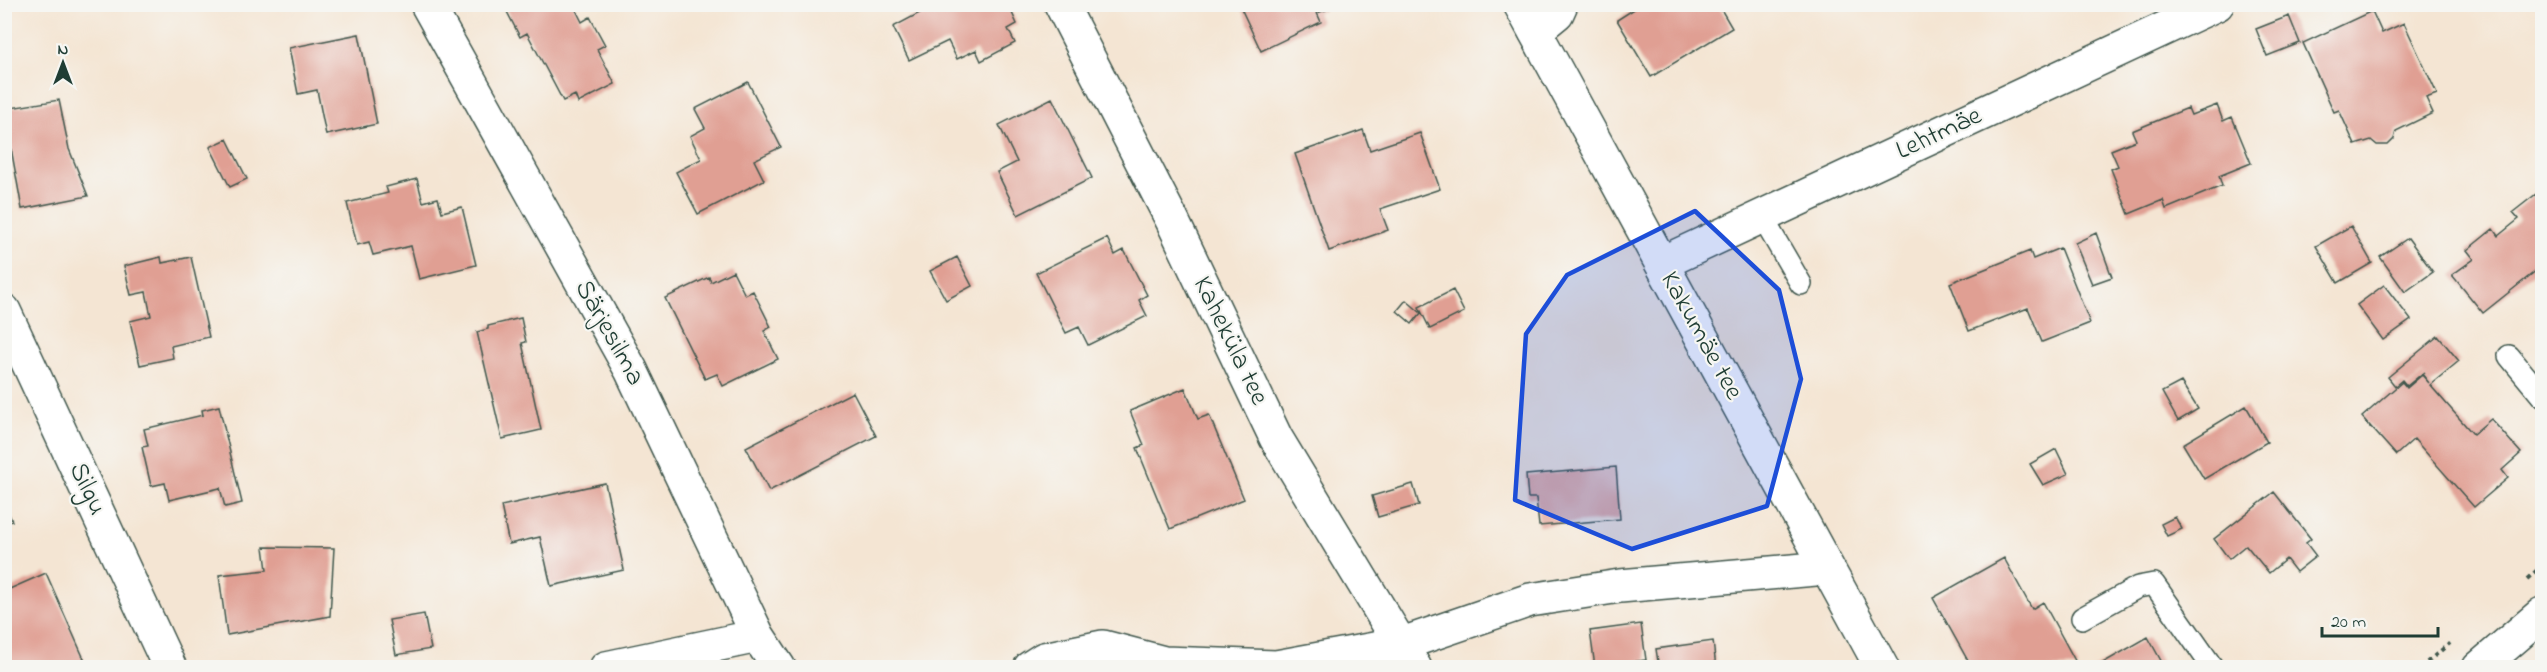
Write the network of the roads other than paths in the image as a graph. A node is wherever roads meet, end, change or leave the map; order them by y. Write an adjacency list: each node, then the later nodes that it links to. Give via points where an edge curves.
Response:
1 (427, 4): 15 (street, Särjesilma, via 632,370)
2 (1061, 4): 16 (street, Kaheküla tee, via 1172,220 1276,438)
3 (1561, 4): 5 (street, via 1557,13)
4 (2217, 4): 6 (street, Lehtmäe)
5 (1528, 18): 7 (street, Kakumäe tee)
6 (1762, 217): 7 (street, Lehtmäe); 8 (lane)
7 (1662, 263): 12 (street, Kakumäe tee)
8 (1801, 284)
9 (4, 311): 17 (street, Silgu)
10 (2509, 356): 11 (lane)
11 (2542, 396)
12 (1827, 568): 16 (street, via 1620,586 1530,600); 21 (street, Kakumäe tee)
13 (2542, 614): 23 (street)
14 (2082, 618): 22 (lane, via 2138,587 2154,584)
15 (758, 636): 18 (street); 19 (street, Särjesilma)
16 (1409, 656): 20 (street, via 1276,667 1164,663 1102,647 1044,659)
17 (170, 668)
18 (606, 668)
19 (779, 668)
20 (1030, 668)
21 (1882, 668)
22 (2212, 668)
23 (2480, 668)

